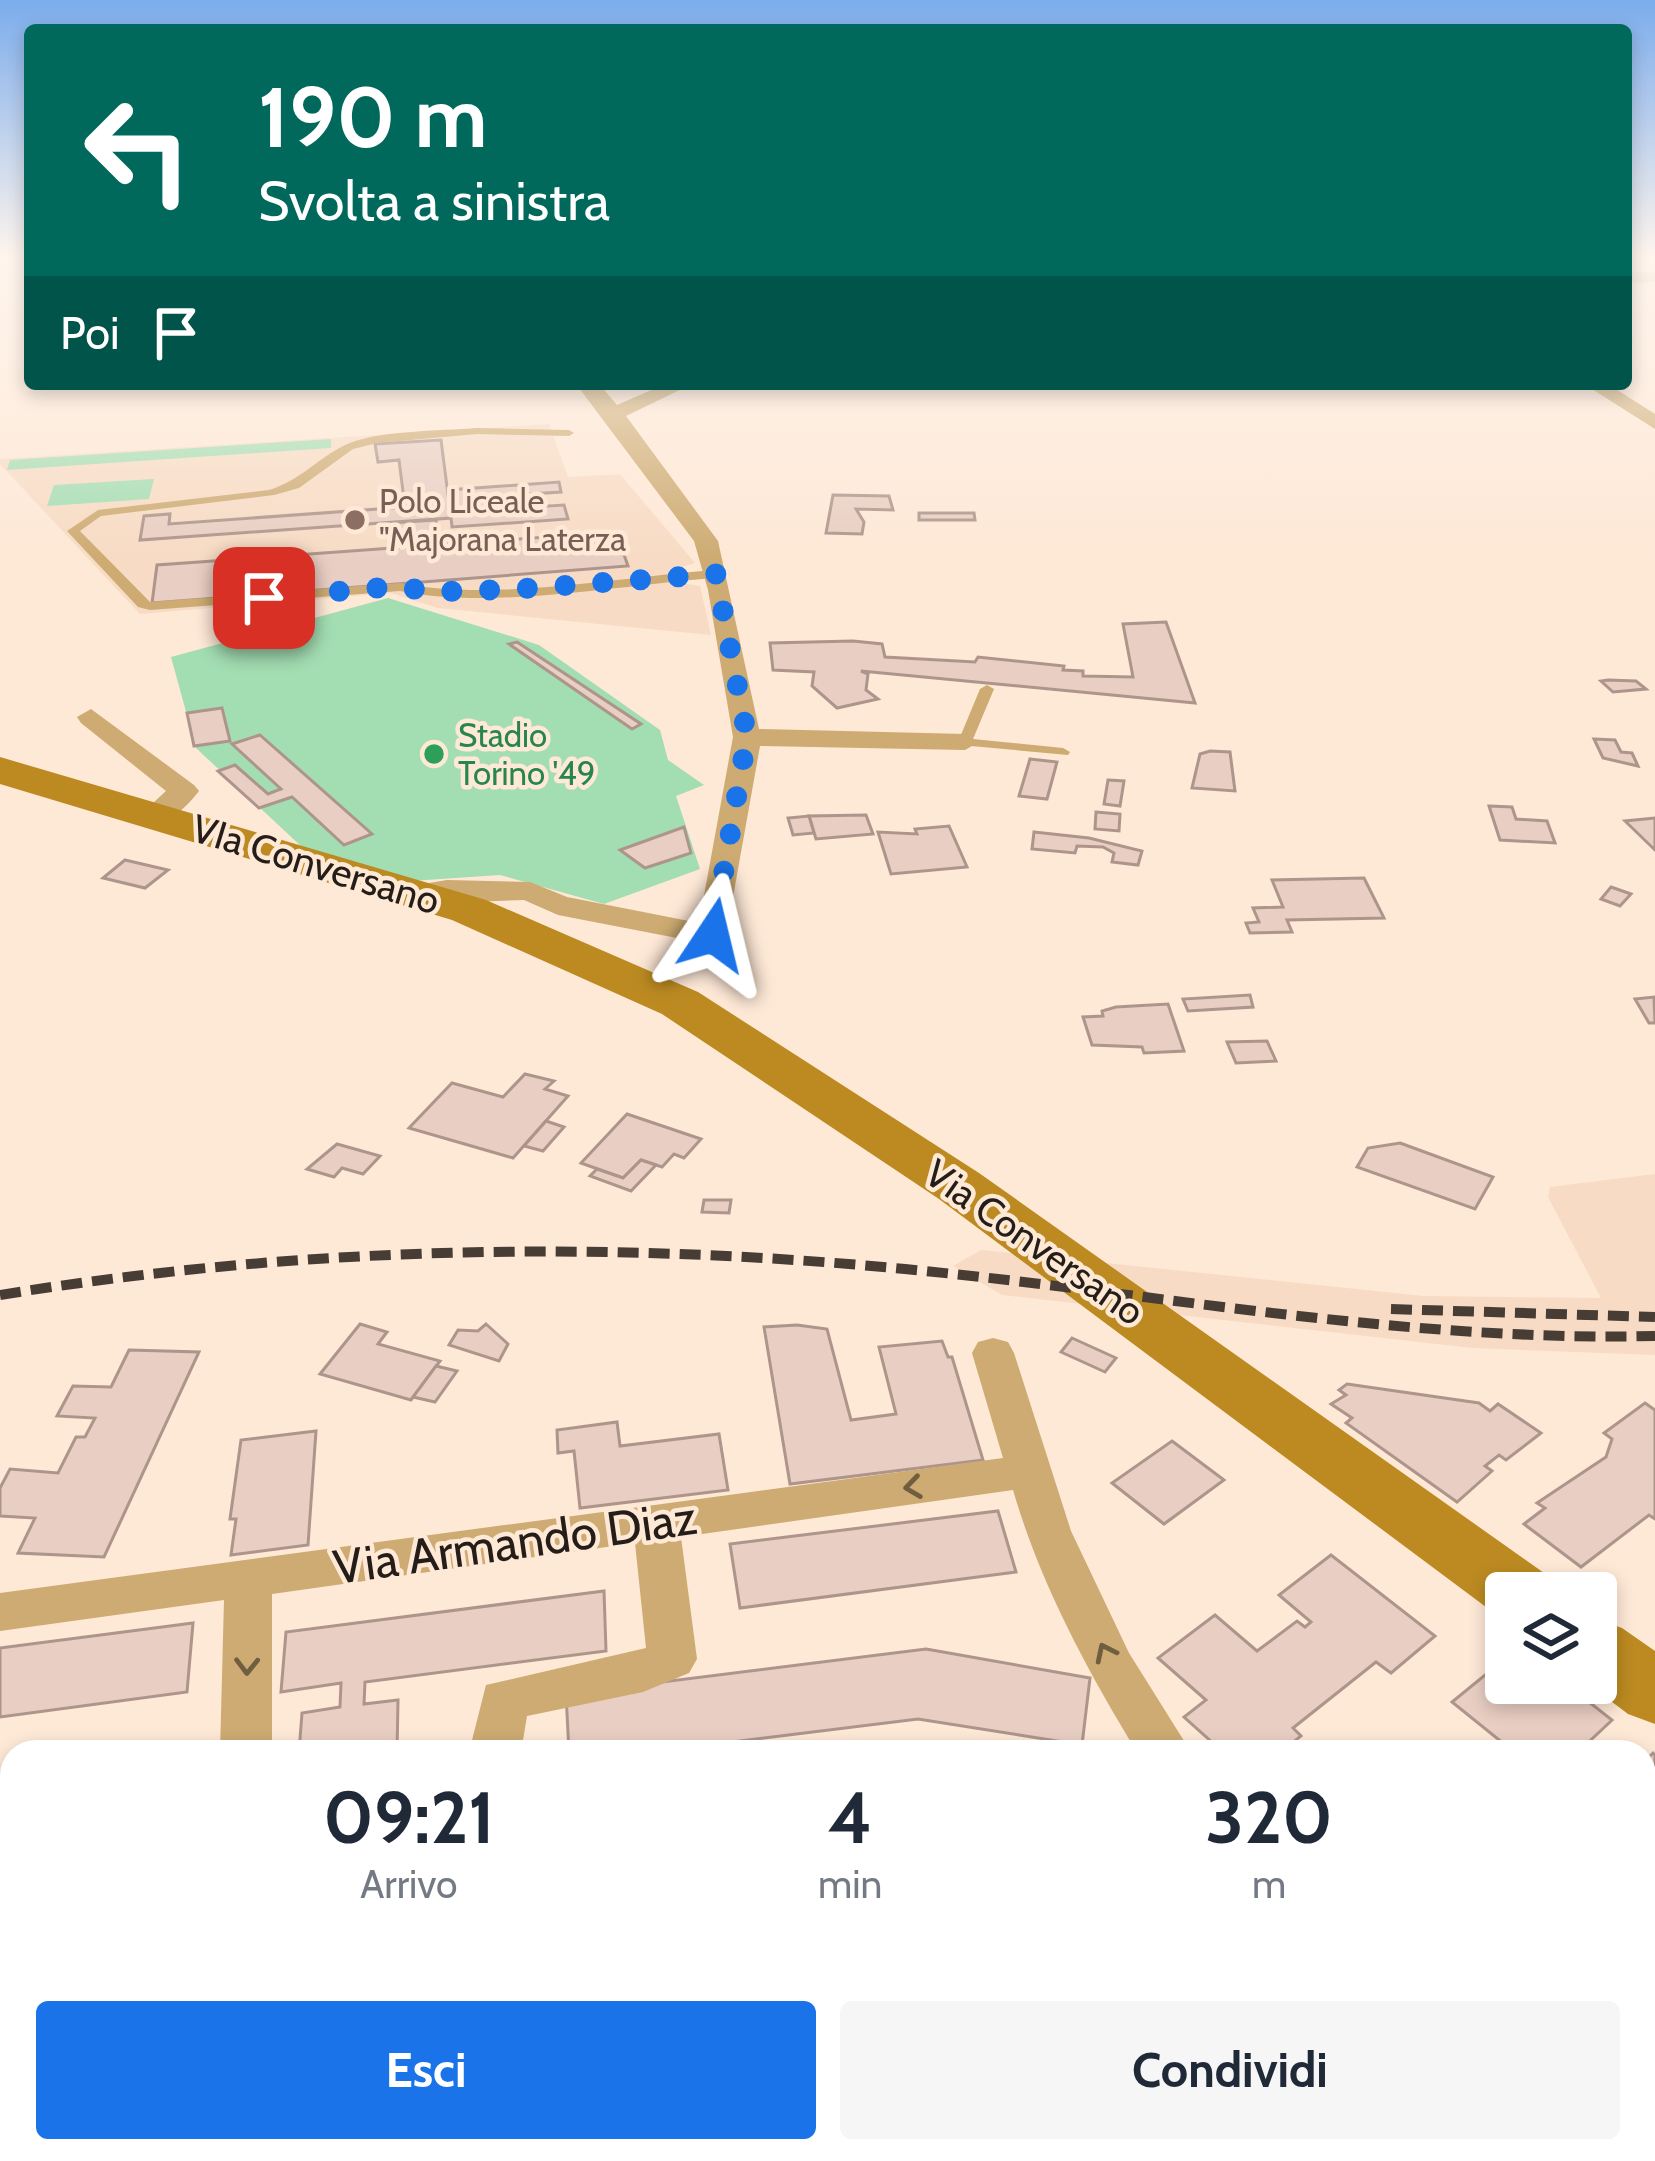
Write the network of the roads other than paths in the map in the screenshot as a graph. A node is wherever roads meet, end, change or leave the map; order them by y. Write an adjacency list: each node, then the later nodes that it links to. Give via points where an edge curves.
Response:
1 (591, 390): 4 (street)
2 (671, 390): 4 (street)
3 (1603, 390): 5 (street)
4 (616, 420): 7 (street, via 706,541)
5 (1655, 423)
6 (569, 433): 7 (lane, via 477,431 361,443 295,486 98,513 73,531 150,606)
7 (716, 574): 10 (street)
8 (987, 688): 11 (lane)
9 (91, 717): 14 (street, via 184,791)
10 (747, 736): 11 (street); 15 (street, via 713,935 558,905 530,891)
11 (965, 742): 12 (lane)
12 (1063, 752)
13 (0, 770): 14 (main road, VIa Conversano)
14 (155, 815): 15 (main road, VIa Conversano)
15 (416, 894): 16 (main road, VIa Conversano)
16 (526, 932): 20 (main road, Via Conversano, via 680,1003 835,1103)
17 (993, 1353): 18 (street)
18 (1029, 1471): 19 (street, Via Armando Diaz, one-way to 19); 27 (street, one-way to 18, via 1110,1665)
19 (656, 1522): 21 (street, Via Armando Diaz); 26 (street, via 672,1659 504,1700)
20 (1490, 1572)
21 (248, 1580): 22 (street, Via Armando Diaz); 25 (street, one-way to 25)
22 (0, 1612)
23 (1617, 1664): 24 (main road)
24 (1655, 1692)
25 (246, 1740)
26 (497, 1740)
27 (1157, 1740)

